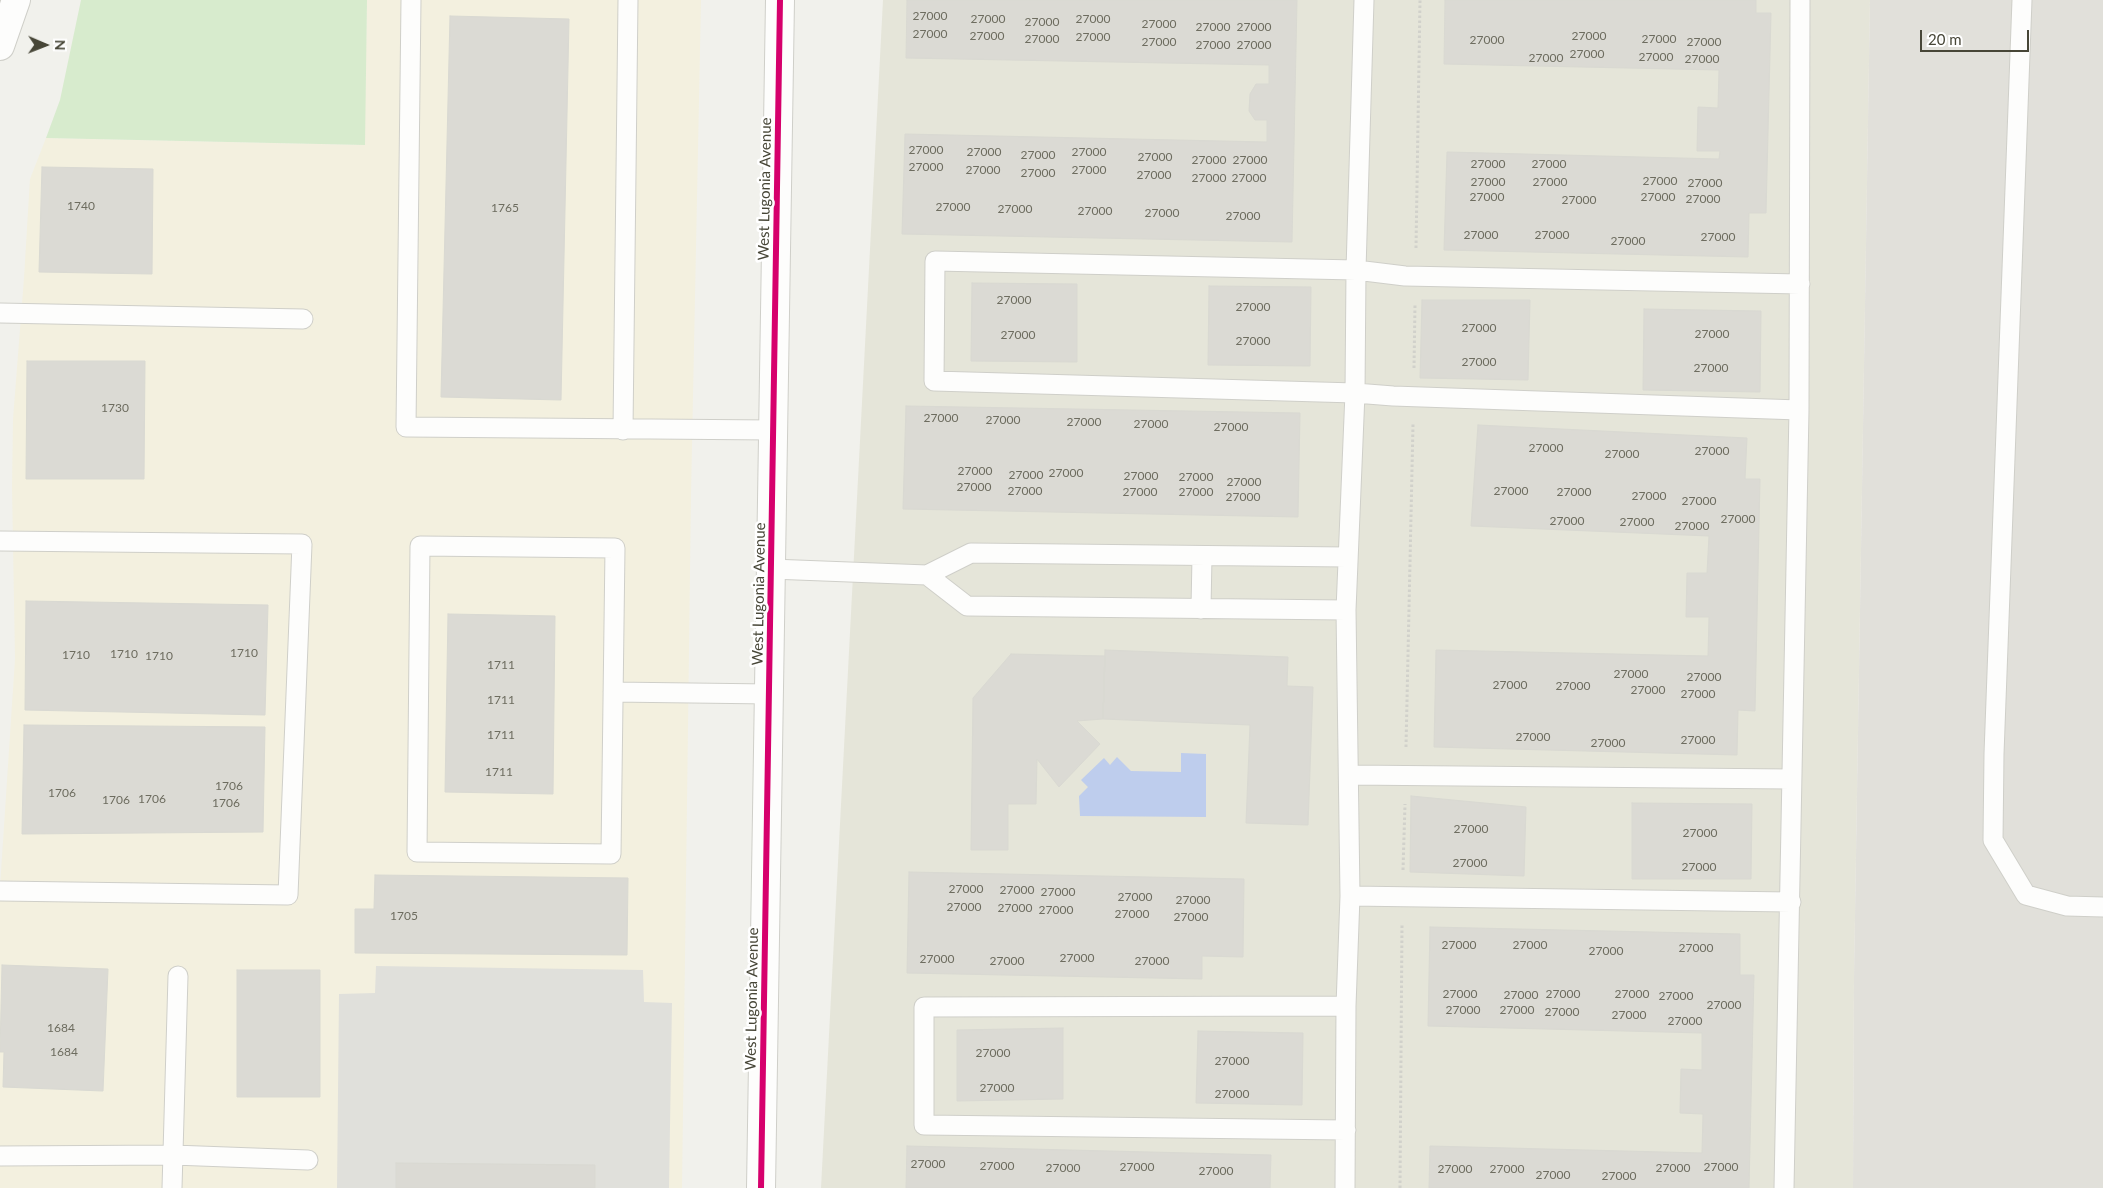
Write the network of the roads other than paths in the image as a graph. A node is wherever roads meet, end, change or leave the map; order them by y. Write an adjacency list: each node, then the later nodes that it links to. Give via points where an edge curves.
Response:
1 (411, 0): 15 (lane, via 406,427)
2 (628, 0): 15 (lane)
3 (780, 0): 16 (street, West Lugonia Avenue)
4 (1364, 0): 9 (lane)
5 (1800, 0): 10 (lane)
6 (2022, 0): 31 (lane, via 1993,840 2026,895 2067,906)
7 (8, 9): 8 (street)
8 (0, 46)
9 (1356, 270): 10 (lane, via 1415,276); 13 (lane); 13 (lane, via 935,261 934,381)
10 (1800, 284): 14 (lane)
11 (0, 313): 12 (lane)
12 (303, 318)
13 (1355, 393): 14 (lane); 19 (lane)
14 (1799, 410): 27 (lane)
15 (623, 430): 16 (lane)
16 (773, 430): 20 (street, West Lugonia Avenue)
17 (0, 541): 28 (lane, via 302,544 288,895)
18 (1202, 556): 19 (lane); 21 (lane, via 971,553); 22 (lane)
19 (1347, 557): 23 (lane)
20 (771, 569): 21 (lane); 25 (street, West Lugonia Avenue)
21 (926, 575): 22 (lane, via 967,606)
22 (1201, 609): 23 (lane)
23 (1346, 610): 26 (lane)
24 (613, 692): 24 (lane, via 615,548 420,546 417,852 611,854); 25 (lane)
25 (770, 694): 39 (street, West Lugonia Avenue)
26 (1350, 775): 27 (lane); 29 (lane)
27 (1792, 779): 30 (lane)
28 (0, 891)
29 (1350, 896): 30 (lane); 33 (lane)
30 (1790, 902): 41 (lane)
31 (2103, 907)
32 (178, 976): 35 (lane)
33 (1346, 1006): 34 (lane); 34 (lane, via 924,1007 924,1125)
34 (1346, 1130): 40 (lane)
35 (173, 1155): 36 (lane); 37 (lane); 38 (lane)
36 (0, 1156)
37 (308, 1160)
38 (172, 1188)
39 (761, 1188)
40 (1345, 1188)
41 (1784, 1188)

